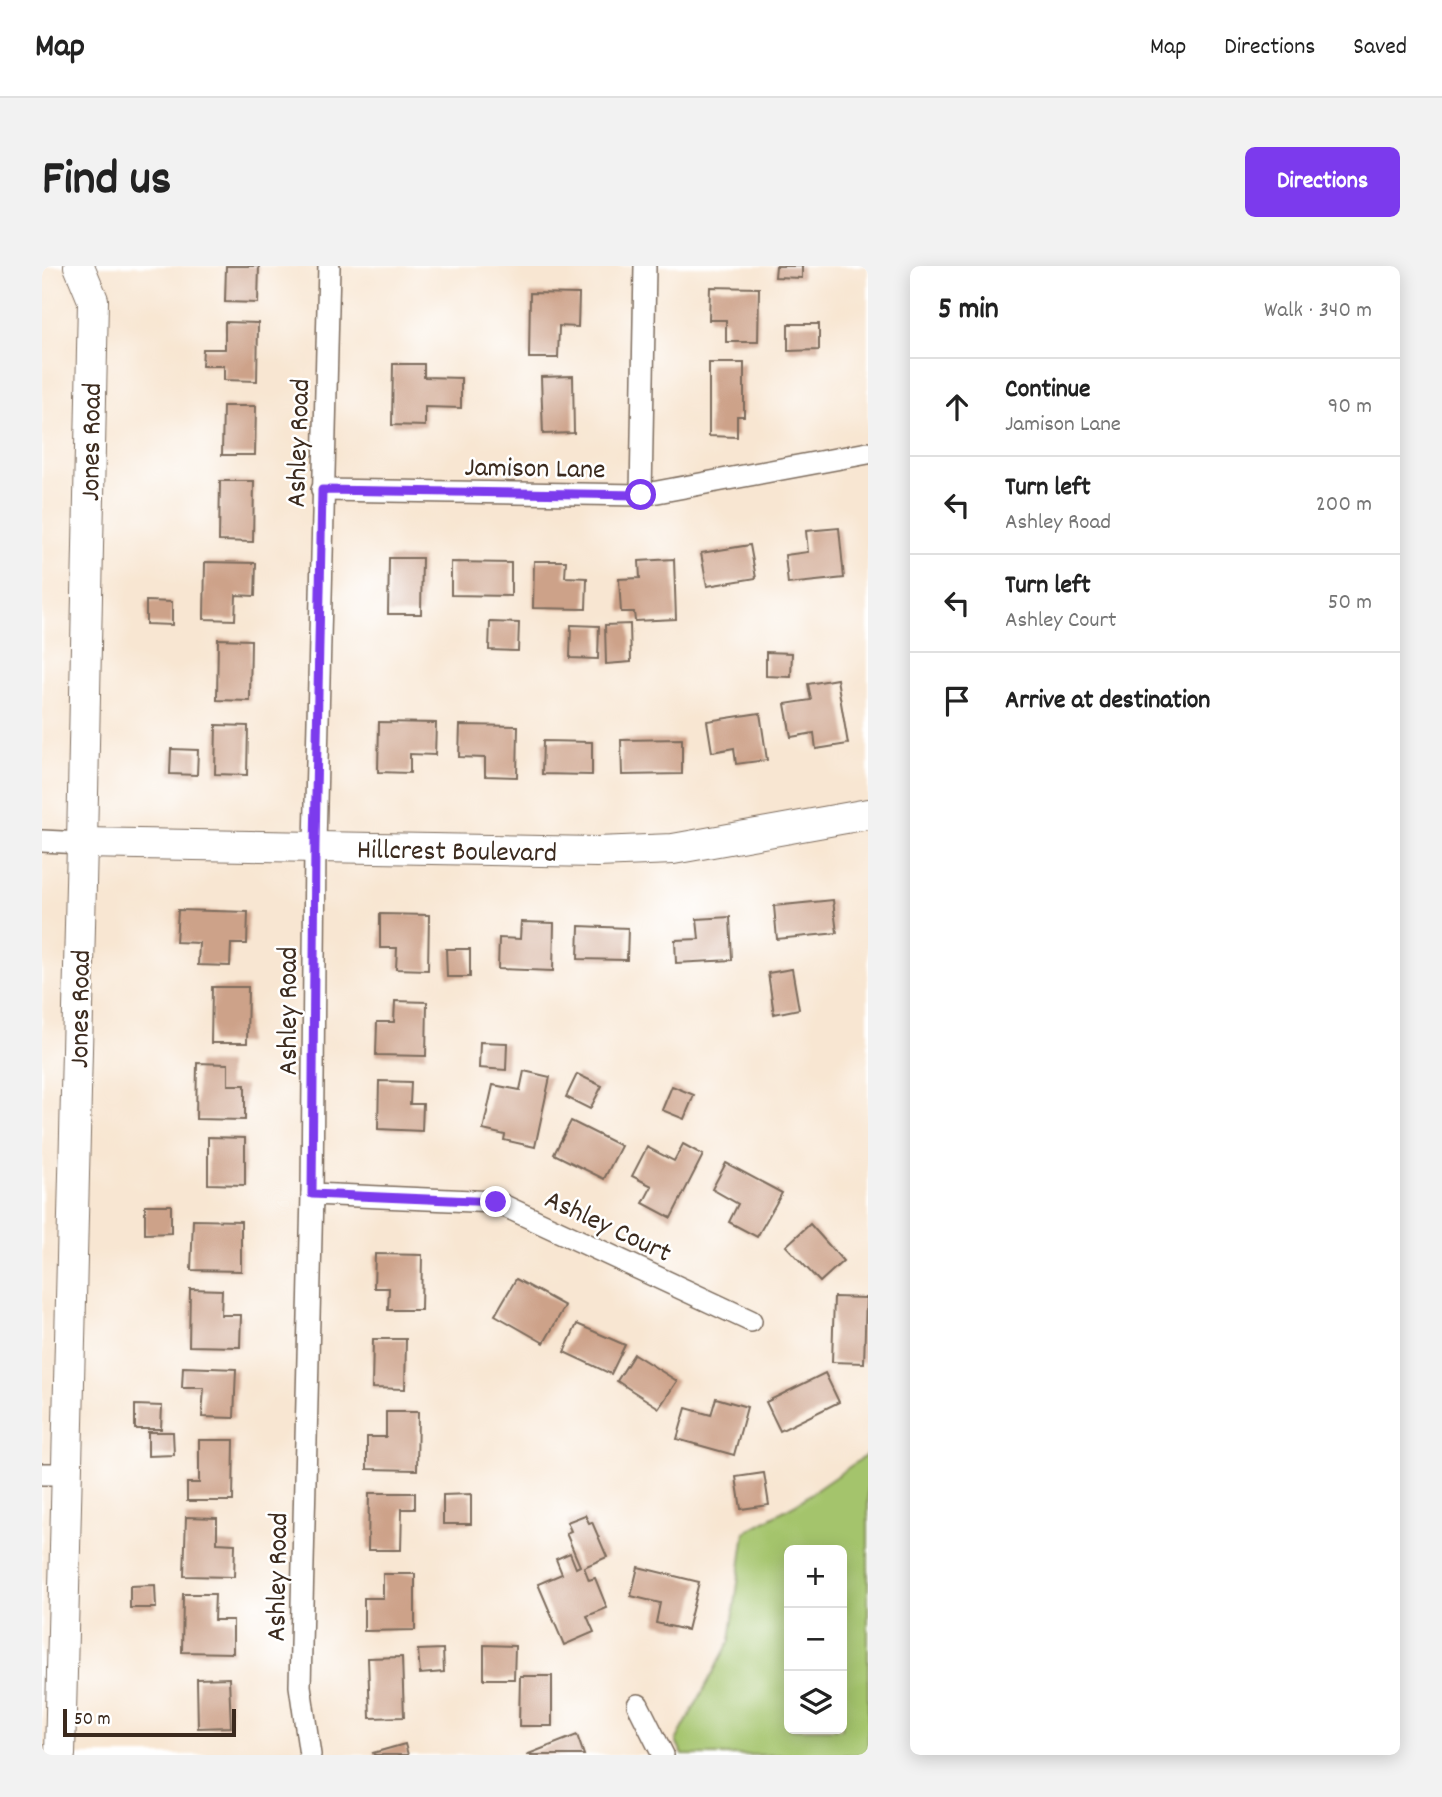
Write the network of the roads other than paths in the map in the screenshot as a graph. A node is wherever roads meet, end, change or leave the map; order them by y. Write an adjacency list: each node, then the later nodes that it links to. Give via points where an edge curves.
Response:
1 (79, 266): 9 (street, Jones Road, via 93,299)
2 (329, 266): 5 (street, Ashley Road)
3 (645, 266): 6 (street)
4 (868, 453): 6 (street, Jamison Lane)
5 (322, 490): 6 (street, Jamison Lane); 10 (street, Ashley Road)
6 (641, 495)
7 (868, 814): 10 (street, Hillcrest Boulevard, via 674,849 597,852)
8 (42, 841): 9 (street, Hillcrest Boulevard)
9 (82, 843): 10 (street, Hillcrest Boulevard); 13 (street, Jones Road)
10 (315, 845): 11 (street, Ashley Road)
11 (312, 1194): 12 (street, Ashley Court, via 496,1202); 16 (street, Ashley Road, via 300,1686)
12 (751, 1321)
13 (54, 1474): 15 (street, Jones Road)
14 (638, 1705): 17 (street)
15 (60, 1755)
16 (310, 1755)
17 (663, 1755)

